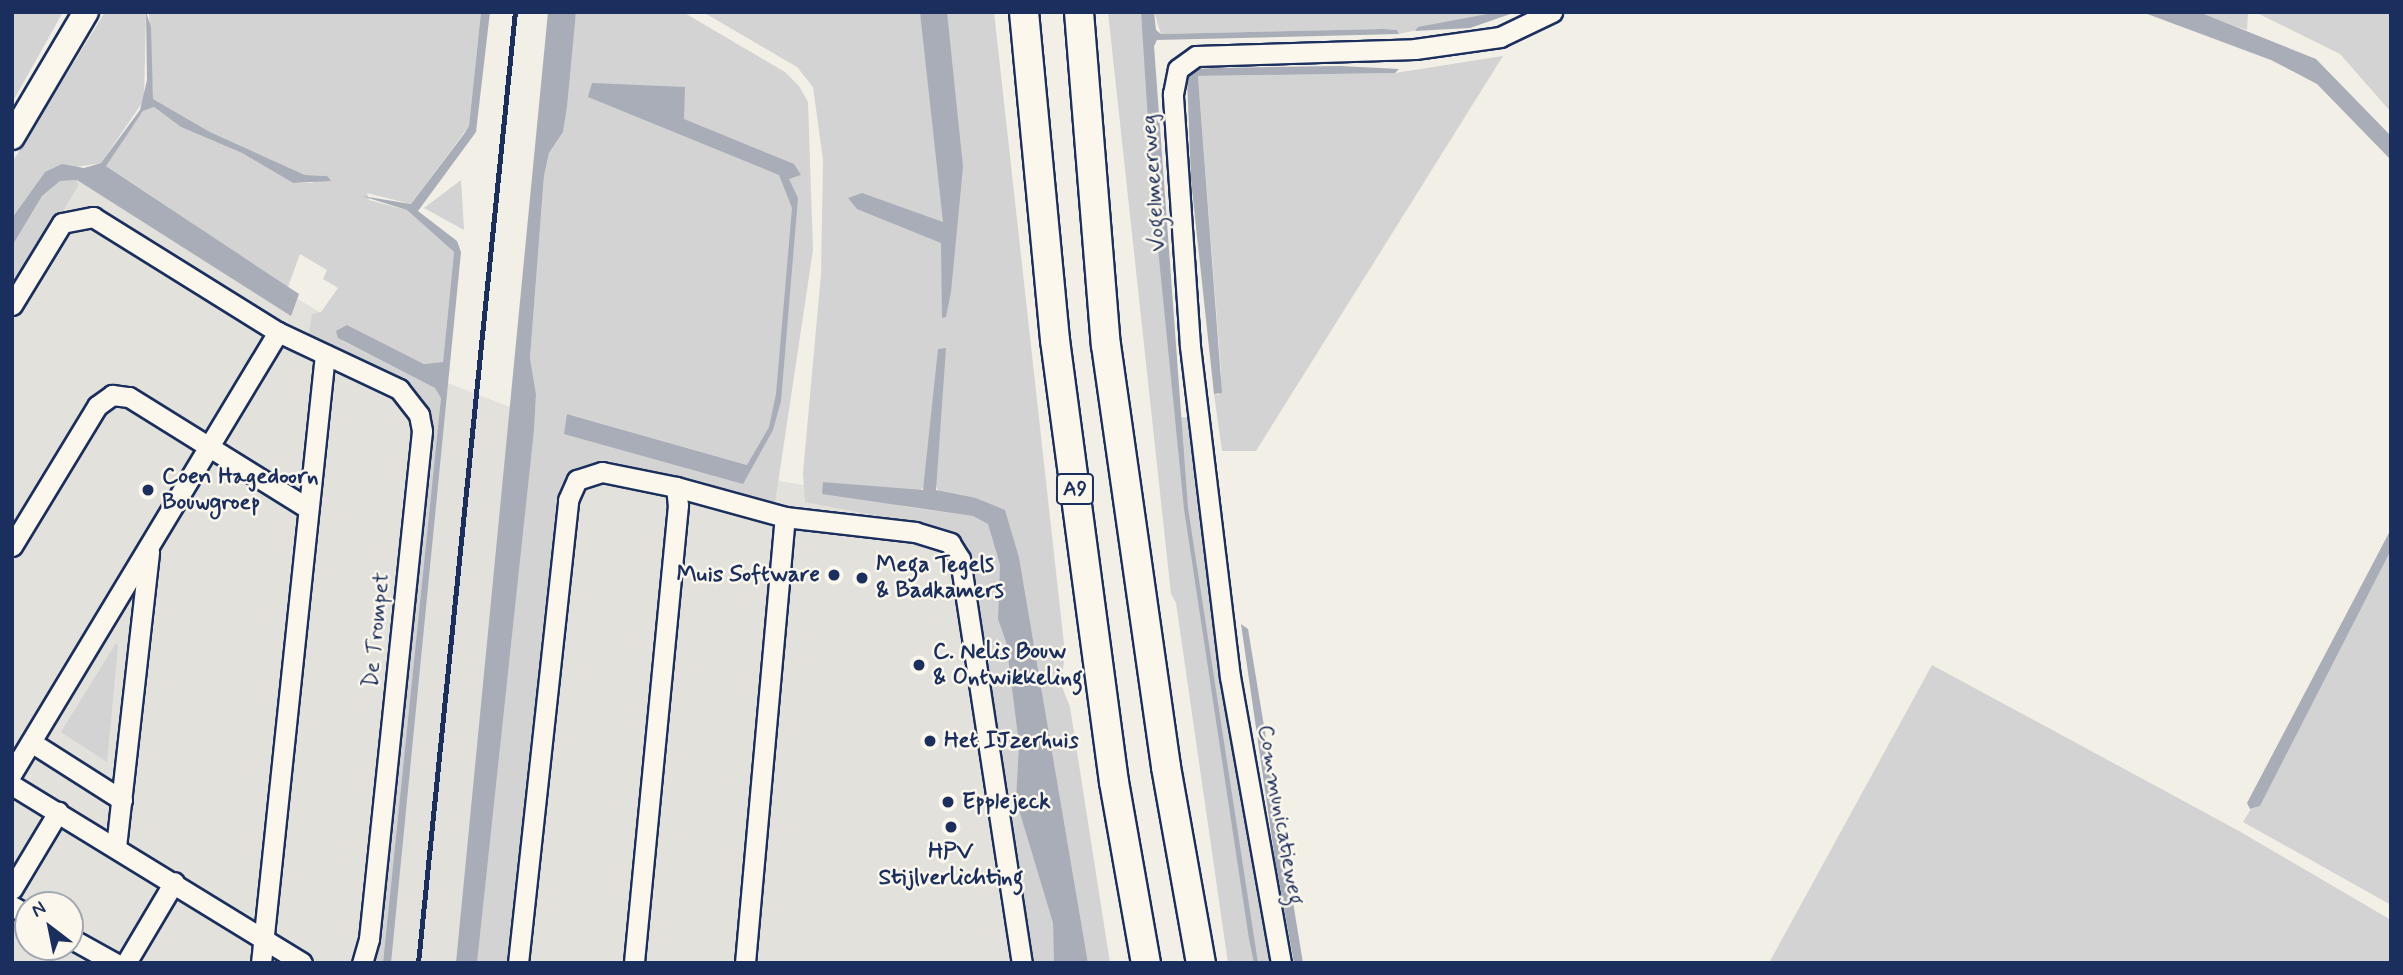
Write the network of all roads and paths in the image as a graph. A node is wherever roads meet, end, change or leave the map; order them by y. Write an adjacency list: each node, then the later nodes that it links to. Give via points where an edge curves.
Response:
1 (86, 12): 5 (main road)
2 (1024, 12): 35 (highway, A9, via 1056,354 1114,782)
3 (1079, 12): 36 (highway, A9, via 1106,345 1166,767)
4 (1552, 12): 15 (street, Vogelmeerweg, via 1500,37 1415,49 1196,56 1178,69 1173,94 1190,346)
5 (12, 137)
6 (12, 305): 7 (street, De Trompet, via 62,223 93,216)
7 (278, 332): 8 (street, De Trompet); 9 (street)
8 (325, 354): 11 (street); 30 (street, De Trompet, via 399,390 411,400 422,431 369,939)
9 (208, 449): 11 (street); 13 (street, via 129,397 112,395 97,406); 14 (street)
10 (676, 487): 12 (street); 31 (street, via 602,472 577,481 568,500); 32 (street)
11 (306, 507): 24 (street)
12 (785, 517): 33 (street); 34 (street, via 915,532 950,543 960,559)
13 (12, 546)
14 (149, 546): 16 (street); 19 (street)
15 (1230, 677): 37 (street, Communicatieweg)
16 (31, 742): 17 (street); 19 (street)
17 (12, 773)
18 (12, 785): 20 (street)
19 (122, 800): 21 (street)
20 (58, 812): 21 (street); 23 (street)
21 (117, 847): 22 (street)
22 (174, 882): 24 (street); 27 (street)
23 (12, 889)
24 (264, 937): 28 (street); 29 (street)
25 (84, 946): 26 (street)
26 (115, 963)
27 (126, 963)
28 (261, 963)
29 (302, 963)
30 (362, 963)
31 (518, 963)
32 (634, 963)
33 (746, 963)
34 (1023, 963)
35 (1146, 963)
36 (1201, 963)
37 (1281, 963)

